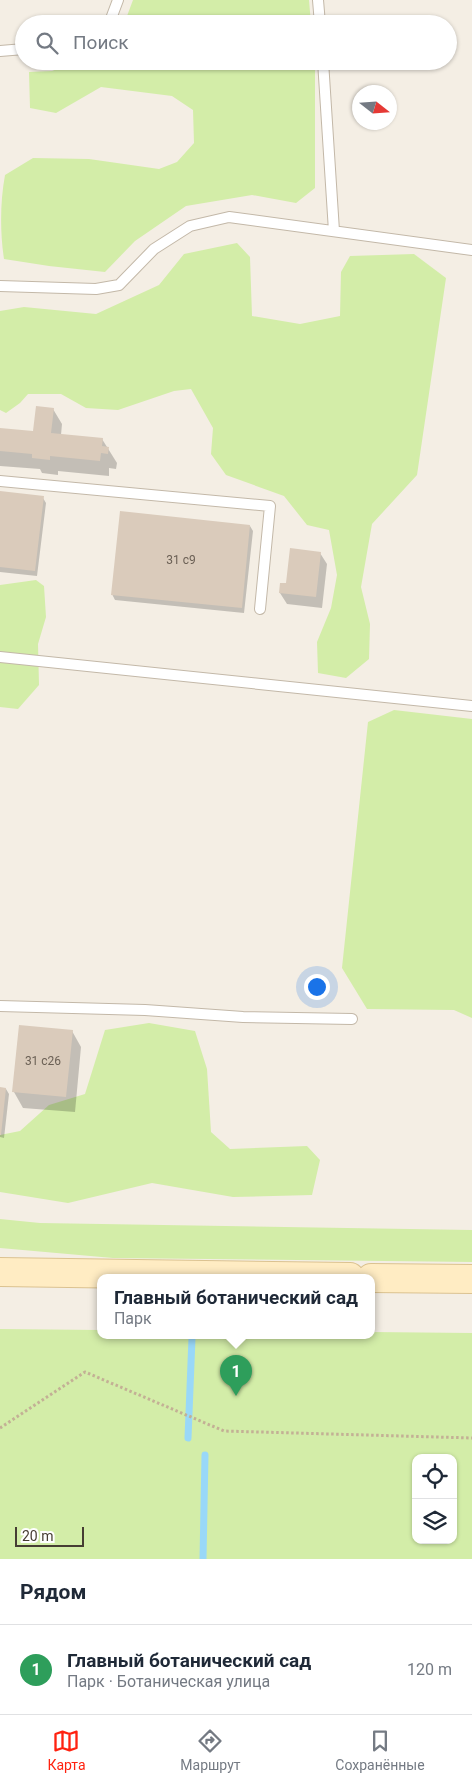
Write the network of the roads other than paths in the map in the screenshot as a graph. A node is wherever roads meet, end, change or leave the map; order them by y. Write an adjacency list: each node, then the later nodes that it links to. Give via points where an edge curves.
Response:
1 (118, 0): 3 (lane)
2 (318, 0): 4 (lane)
3 (112, 15)
4 (319, 15)
5 (15, 50): 6 (lane)
6 (0, 51)
7 (324, 70): 8 (lane)
8 (334, 231): 9 (lane); 10 (lane, via 230,217 190,226 154,249 119,284 96,289)
9 (472, 250)
10 (0, 286)
11 (0, 481): 12 (lane, via 270,506)
12 (260, 610)
13 (0, 657): 14 (lane)
14 (472, 706)
15 (0, 1006): 16 (lane, via 145,1010 243,1017)
16 (352, 1018)
17 (0, 1272): 18 (main road)
18 (140, 1274)
19 (375, 1278): 20 (main road)
20 (472, 1279)

